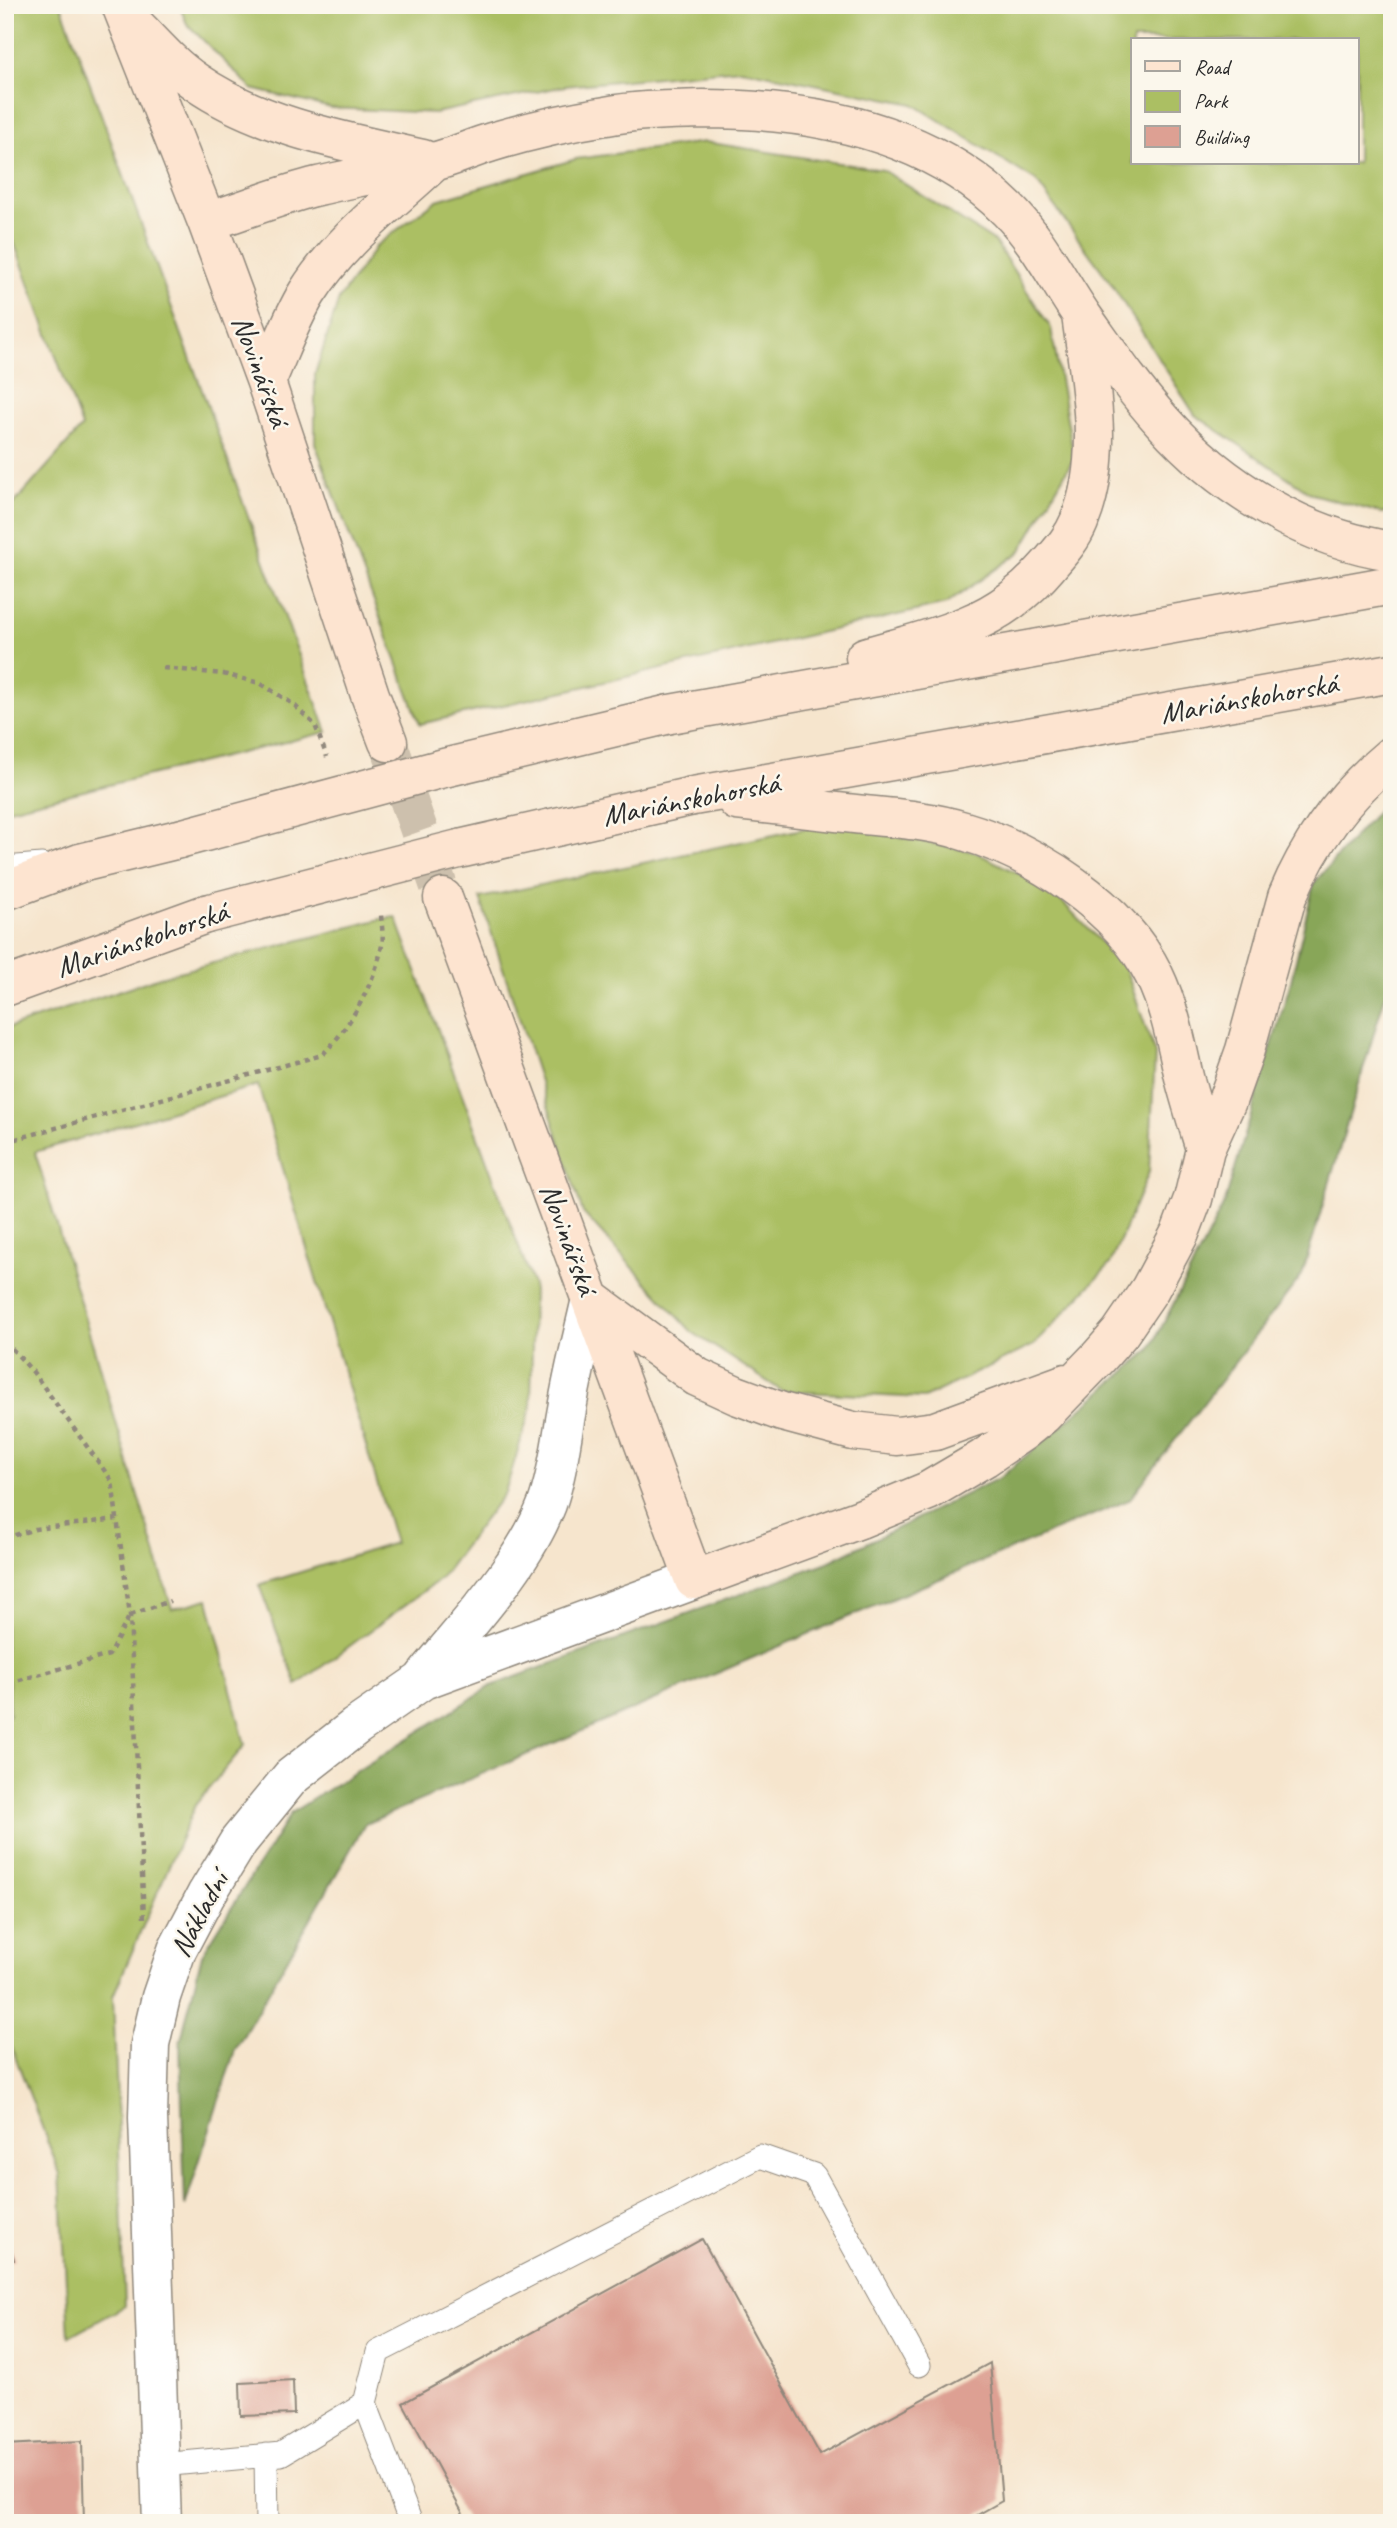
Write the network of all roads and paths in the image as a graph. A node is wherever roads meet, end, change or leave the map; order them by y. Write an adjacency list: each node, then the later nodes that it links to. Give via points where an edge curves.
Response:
1 (123, 10): 2 (main road, via 163,55 194,81 240,106 319,135); 3 (main road, Novinářská)
2 (435, 161): 3 (main road, via 315,187); 4 (main road, via 532,131 646,111 763,111 847,124 894,138 984,189 1032,238); 5 (main road, via 327,266 301,305)
3 (207, 222): 5 (main road, Novinářská)
4 (1081, 313): 6 (main road, via 1163,422 1219,474 1300,523); 10 (main road, via 1093,423 1089,492 1072,535 1026,589 969,625 939,636)
5 (266, 382): 11 (main road, Novinářská)
6 (1392, 551)
7 (1392, 585): 10 (main road)
8 (163, 668): 13 (path, via 260,683 315,725)
9 (1392, 673): 14 (main road, Mariánskohorská)
10 (670, 714): 15 (main road, bridge)
11 (387, 741)
12 (1392, 755): 22 (main road, via 1336,812 1295,877 1245,1050)
13 (327, 758)
14 (693, 796): 20 (main road, Mariánskohorská, bridge, via 205,914); 22 (main road, via 955,828 1003,846 1078,888 1131,937 1154,976 1171,1019)
15 (80, 863): 16 (lane); 17 (main road)
16 (5, 868)
17 (5, 891)
18 (443, 898): 23 (main road, Novinářská)
19 (381, 912): 21 (path, via 382,944 370,980 339,1039 322,1055)
20 (5, 987)
21 (5, 1142)
22 (1205, 1149): 25 (main road, via 1193,1199 1166,1262 1120,1333)
23 (591, 1299): 25 (main road, via 696,1377 782,1412 852,1431 897,1436 934,1431); 28 (main road, Novinářská); 31 (street, via 546,1505 506,1574)
24 (5, 1341): 26 (path, via 112,1481)
25 (1078, 1378): 28 (main road, via 1043,1415 1003,1446 928,1490)
26 (117, 1520): 27 (path, via 35,1529); 30 (path)
27 (5, 1538)
28 (694, 1580): 31 (street, Nákladní)
29 (170, 1601): 30 (path)
30 (130, 1615): 32 (path, via 108,1656); 33 (path)
31 (423, 1680): 37 (street, Nákladní, via 291,1776 239,1841 206,1895 169,1973 150,2044 148,2117)
32 (9, 1683)
33 (144, 1919)
34 (919, 2365): 35 (lane, via 814,2175 760,2155 378,2351)
35 (365, 2403): 36 (lane, via 281,2454); 40 (lane)
36 (266, 2455): 37 (lane); 39 (lane)
37 (161, 2465): 38 (street, Nákladní)
38 (162, 2523)
39 (267, 2523)
40 (411, 2523)

